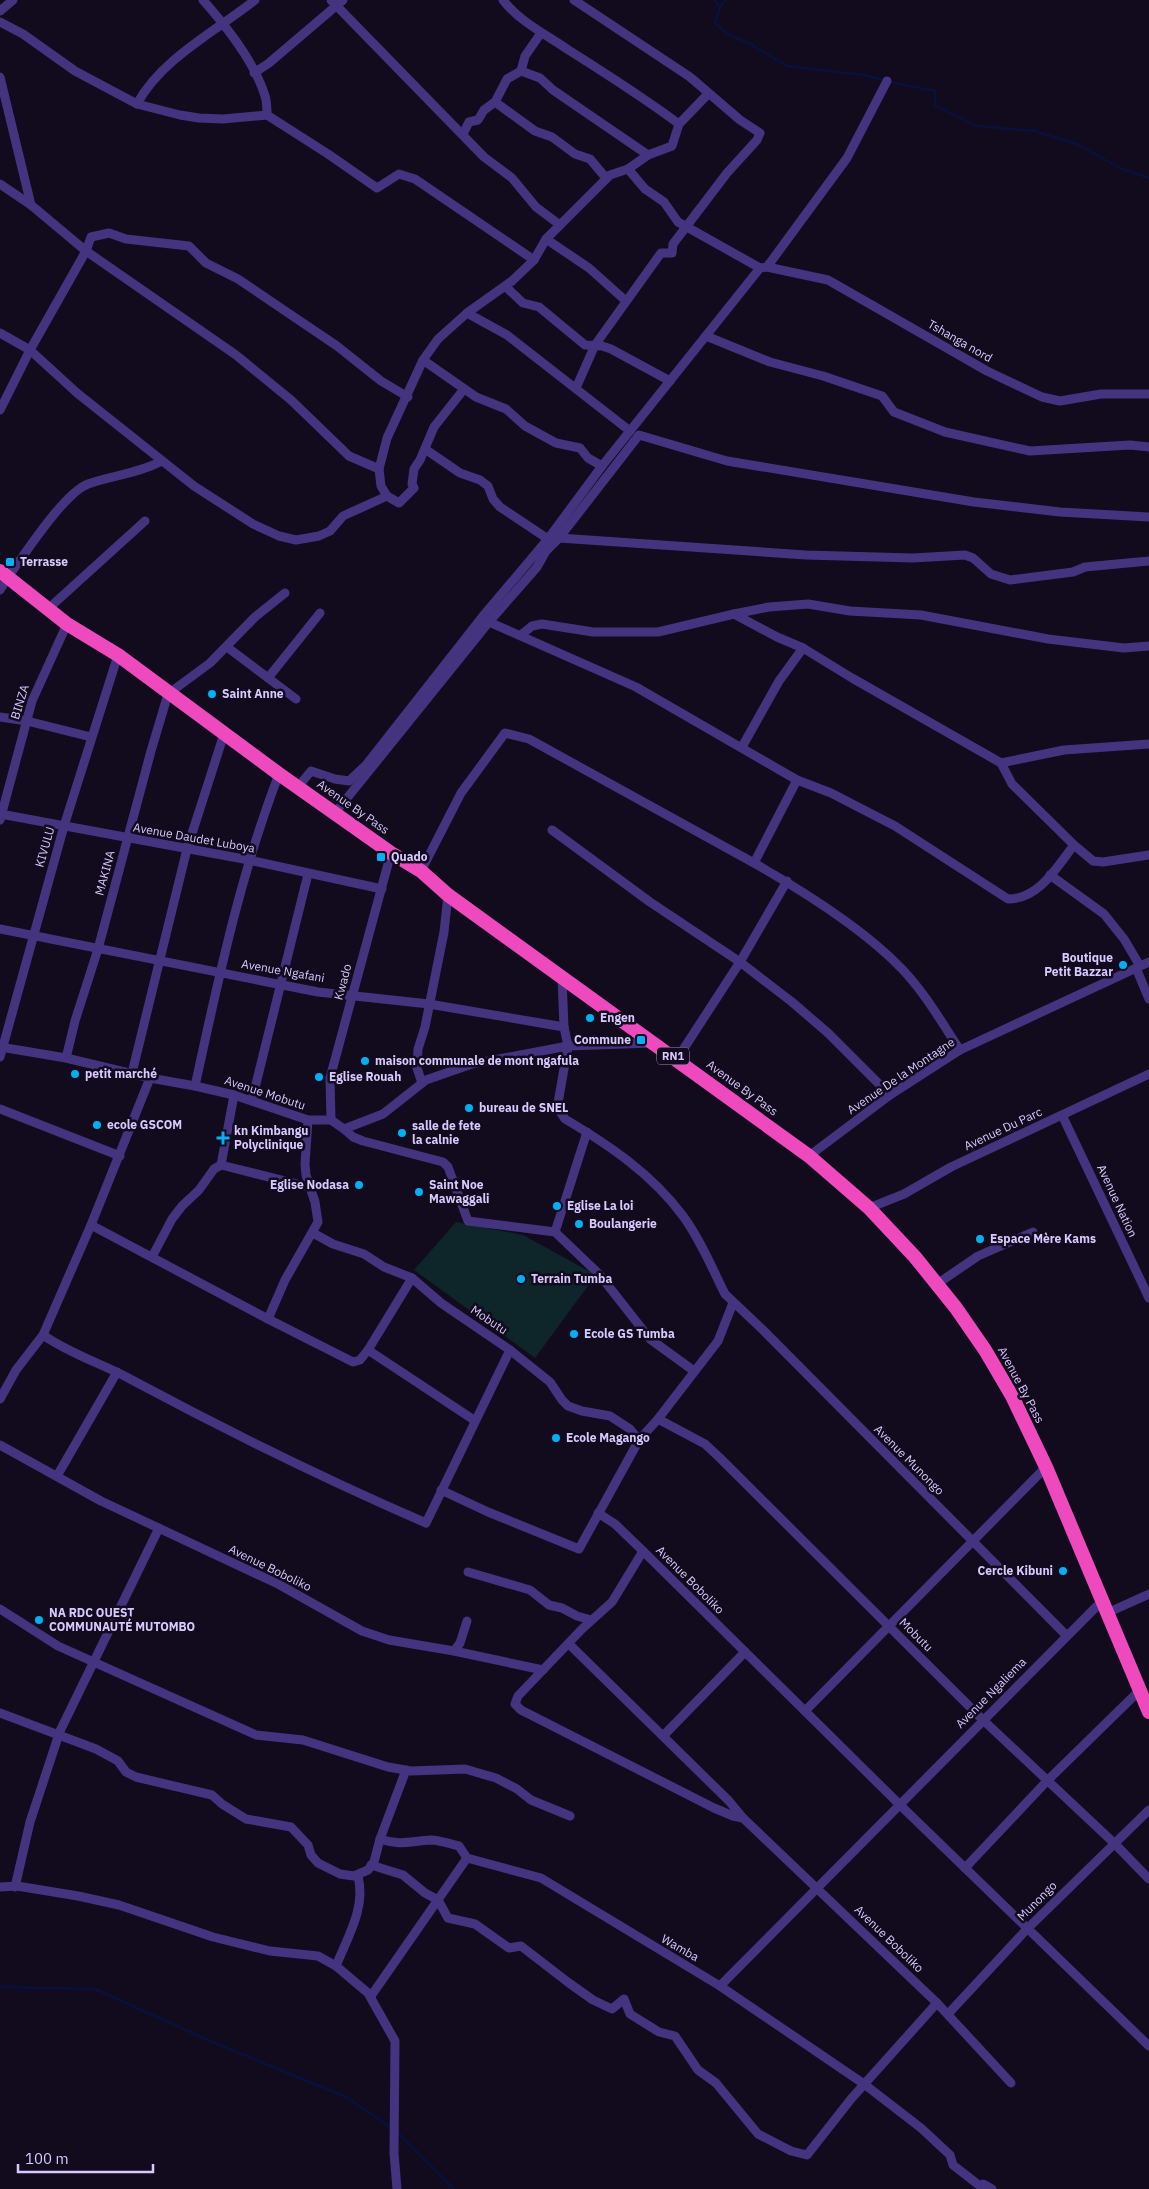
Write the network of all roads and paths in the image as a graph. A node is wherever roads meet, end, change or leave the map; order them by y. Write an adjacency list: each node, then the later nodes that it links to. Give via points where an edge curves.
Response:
1 (13, 0): 7 (street)
2 (203, 0): 9 (street)
3 (255, 0): 9 (street)
4 (503, 0): 10 (street)
5 (574, 0): 15 (street, via 684,72)
6 (337, 2): 12 (street); 20 (street)
7 (0, 11)
8 (0, 22): 17 (street, via 23,34 75,71)
9 (224, 24): 12 (street); 17 (street, via 168,65 150,83)
10 (541, 33): 11 (street, via 525,56); 19 (street)
11 (521, 71): 16 (street, via 507,80); 21 (street, via 540,78)
12 (254, 73): 18 (street, via 265,96)
13 (0, 77): 25 (street)
14 (887, 81): 31 (street, via 847,158)
15 (708, 94): 19 (street); 27 (street, via 760,136)
16 (495, 102): 20 (street, via 484,110 478,120 469,122); 23 (street, via 535,131 552,137 575,154 590,160)
17 (138, 104): 18 (street, via 199,118)
18 (267, 115): 30 (street, via 377,188 399,174 415,179)
19 (679, 124): 21 (street, via 672,146)
20 (463, 134): 26 (street, via 484,157 512,178 536,207)
21 (648, 155): 22 (street)
22 (628, 169): 23 (street); 27 (street, Tshanga nord, via 645,190 664,202 678,222)
23 (606, 178): 26 (street)
24 (0, 184): 25 (street)
25 (31, 206): 29 (street)
26 (560, 225): 28 (street)
27 (686, 227): 31 (street, Tshanga nord); 33 (street, via 673,244 672,253 661,253)
28 (546, 239): 30 (street); 33 (street, via 589,268)
29 (86, 251): 38 (street); 44 (street, via 92,236 109,233 126,239 190,246 206,263 238,278); 51 (street, via 236,355 291,400 349,456)
30 (534, 260): 32 (street)
31 (764, 267): 36 (street); 43 (street, Tshanga nord, via 828,280 987,371 1042,397 1060,401 1101,394)
32 (505, 286): 34 (street); 37 (street, via 523,303 539,307 584,345)
33 (626, 301): 37 (street)
34 (467, 313): 39 (street, via 444,332); 42 (street, via 507,335)
35 (0, 333): 38 (street)
36 (706, 336): 40 (street); 47 (street, via 770,362 882,396 894,412 945,432 1030,451 1130,445)
37 (595, 345): 40 (street, via 612,349); 42 (street)
38 (30, 350): 45 (street); 49 (street)
39 (423, 360): 41 (street); 44 (street)
40 (670, 382): 46 (street)
41 (464, 388): 48 (street, via 434,427); 50 (street, via 481,400 506,409 520,423 556,443 580,448 588,458)
42 (576, 388): 46 (street)
43 (1149, 394)
44 (408, 397): 51 (street, via 387,438)
45 (0, 410)
46 (630, 431): 50 (street)
47 (1149, 447)
48 (425, 449): 52 (street, via 414,469 414,488 399,503); 56 (street, via 460,473 480,480 488,486 500,507)
49 (162, 462): 52 (street, via 253,524 278,536 296,540 330,531 343,516); 58 (street, via 143,471 86,485 69,498)
50 (602, 466): 56 (street)
51 (379, 469): 52 (street, via 381,486)
52 (387, 496)
53 (1149, 517): 55 (street, via 1060,512 974,502 727,461 639,435)
54 (145, 521): 61 (street)
55 (559, 538): 57 (street, via 806,555 913,558 965,555 992,574 1015,580 1073,572 1085,567); 64 (street)
56 (548, 539): 83 (street, via 482,616 366,765 349,781 311,770)
57 (1149, 561)
58 (4, 574): 59 (street); 61 (highway, Avenue By Pass / RN1)
59 (0, 590)
60 (285, 593): 68 (street, via 255,617)
61 (49, 608): 65 (highway, Avenue By Pass / RN1)
62 (320, 613): 71 (street)
63 (734, 614): 66 (street, via 658,632 593,632 542,624 532,626); 67 (street, via 808,604 850,611 921,615 1048,639 1124,648); 69 (street)
64 (489, 622): 66 (street); 84 (street)
65 (67, 624): 70 (highway, Avenue By Pass / RN1); 75 (street, BINZA, via 41,678)
66 (521, 635): 79 (street, via 636,687)
67 (1149, 646)
68 (227, 648): 71 (street); 72 (street)
69 (803, 648): 79 (street, via 779,681); 80 (street)
70 (118, 655): 72 (highway, Avenue By Pass / RN1); 77 (street, KIVULU)
71 (268, 678): 73 (street)
72 (168, 694): 76 (highway, Avenue By Pass / RN1); 88 (street, MAKINA)
73 (296, 698)
74 (0, 718): 75 (street)
75 (27, 721): 77 (street); 85 (street, BINZA)
76 (224, 734): 81 (highway, Avenue By Pass / RN1); 90 (street)
77 (91, 737): 86 (street, KIVULU)
78 (1149, 744): 80 (street, via 1064,750)
79 (742, 747): 82 (street)
80 (1002, 764): 89 (street, via 1012,784)
81 (280, 774): 83 (highway, Avenue By Pass / RN1); 93 (street)
82 (797, 780): 94 (street); 97 (street, via 831,793 895,826 1008,899 1020,899 1030,894)
83 (298, 787): 84 (highway, Avenue By Pass / RN1)
84 (335, 813): 91 (highway, Avenue By Pass / RN1)
85 (1, 816): 86 (street, Avenue Daudet Luboya)
86 (64, 826): 88 (street, Avenue Daudet Luboya); 102 (street, KIVULU)
87 (552, 830): 105 (street, via 650,902)
88 (126, 839): 90 (street, Avenue Daudet Luboya); 103 (street, MAKINA)
89 (1074, 845): 92 (street, via 1098,862); 97 (street)
90 (187, 849): 93 (street, Avenue Daudet Luboya); 104 (street)
91 (391, 853): 95 (highway, Avenue By Pass / RN1); 99 (street, Kwado)
92 (1149, 855)
93 (249, 860): 96 (street, Avenue Daudet Luboya); 108 (street)
94 (754, 863): 95 (street, via 529,739 506,732 461,793); 98 (street)
95 (421, 871): 100 (highway, Avenue By Pass / RN1)
96 (308, 874): 99 (street, Avenue Daudet Luboya); 110 (street)
97 (1050, 875): 107 (street, via 1104,914 1124,939)
98 (787, 881): 105 (street); 118 (street, via 877,946 902,970)
99 (382, 888): 111 (street, Kwado)
100 (448, 895): 109 (highway, Avenue By Pass / RN1); 113 (street)
101 (0, 929): 102 (street, Avenue Ngafani)
102 (33, 937): 103 (street, Avenue Ngafani); 117 (street, KIVULU)
103 (98, 949): 104 (street, Avenue Ngafani); 120 (street, MAKINA)
104 (159, 961): 108 (street, Avenue Ngafani); 122 (street)
105 (740, 962): 121 (street); 128 (street, via 828,1033)
106 (1149, 962): 107 (street, Avenue De la Montagne)
107 (1138, 967): 112 (street); 118 (street, Avenue De la Montagne)
108 (220, 973): 110 (street, Avenue Ngafani); 126 (street)
109 (562, 978): 114 (street); 115 (highway, Avenue By Pass / RN1)
110 (281, 983): 111 (street, Avenue Ngafani, via 318,992); 129 (street)
111 (352, 994): 113 (street, Avenue Ngafani); 133 (street, Kwado, via 330,1078)
112 (1149, 999)
113 (429, 1004): 114 (street, Avenue Ngafani); 125 (street, via 416,1068)
114 (564, 1027): 116 (street)
115 (655, 1043): 116 (street); 121 (highway, Avenue By Pass / RN1)
116 (568, 1046): 125 (street, via 472,1064); 135 (street, Avenue Munongo, via 558,1096 559,1110 565,1119)
117 (1, 1047): 119 (street, KIVULU); 120 (street, Avenue Mobutu)
118 (960, 1050): 128 (street, Avenue De la Montagne)
119 (0, 1057)
120 (66, 1058): 122 (street, Avenue Mobutu)
121 (677, 1059): 137 (highway, Avenue By Pass / RN1)
122 (132, 1073): 124 (street, Avenue Mobutu)
123 (1149, 1074): 131 (street, Avenue Du Parc)
124 (150, 1078): 126 (street, Avenue Mobutu); 136 (street)
125 (422, 1083): 134 (street, via 383,1114)
126 (195, 1086): 127 (street, Avenue Mobutu)
127 (234, 1095): 129 (street, Avenue Mobutu); 138 (street)
128 (890, 1095): 137 (street, Avenue De la Montagne)
129 (252, 1100): 132 (street, Avenue Mobutu)
130 (0, 1108): 136 (street)
131 (1062, 1115): 140 (street, Avenue Du Parc, via 951,1167 904,1194); 148 (street, Avenue Nation)
132 (308, 1120): 133 (street, Avenue Mobutu); 139 (street, via 305,1164)
133 (331, 1120): 134 (street)
134 (344, 1128): 142 (street, via 363,1141 442,1162 448,1167 468,1221)
135 (587, 1132): 142 (street); 149 (street, Avenue Munongo, via 638,1168 682,1215)
136 (120, 1156): 141 (street)
137 (809, 1156): 140 (highway, Avenue By Pass / RN1)
138 (221, 1165): 139 (street); 145 (street, via 172,1219)
139 (309, 1188): 144 (street, via 318,1213)
140 (869, 1208): 147 (highway, Avenue By Pass / RN1, via 910,1250)
141 (91, 1225): 145 (street); 151 (street)
142 (555, 1232): 154 (street, via 599,1274 650,1339)
143 (1033, 1232): 147 (street, via 978,1256)
144 (313, 1233): 146 (street, Mobutu); 150 (street, via 285,1280)
145 (152, 1257): 150 (street)
146 (412, 1278): 152 (street); 153 (street, Mobutu, via 441,1303)
147 (937, 1284): 161 (highway, Avenue By Pass / RN1, via 995,1366)
148 (1149, 1298)
149 (733, 1303): 154 (street, via 718,1341); 166 (street, Avenue Munongo)
150 (268, 1319): 152 (street, via 353,1362 360,1360)
151 (43, 1335): 155 (street, via 58,1346); 156 (street, via 16,1370)
152 (368, 1350): 158 (street)
153 (510, 1350): 158 (street); 159 (street, Mobutu, via 550,1382 568,1406 610,1416 630,1429)
154 (694, 1371): 157 (street)
155 (117, 1372): 162 (street); 163 (street, via 236,1436 426,1523)
156 (0, 1399)
157 (658, 1419): 159 (street); 174 (street, Mobutu, via 705,1444)
158 (474, 1420): 163 (street)
159 (639, 1440): 164 (street)
160 (0, 1445): 162 (street, Avenue Boboliko)
161 (1046, 1467): 166 (street); 170 (highway, Avenue By Pass / RN1)
162 (57, 1476): 165 (street, Avenue Boboliko)
163 (441, 1490): 164 (street, via 579,1549)
164 (598, 1513): 167 (street, Avenue Boboliko, via 615,1524)
165 (159, 1528): 177 (street, Avenue Boboliko, via 278,1584 362,1630 389,1640); 179 (street)
166 (972, 1540): 174 (street); 175 (street, Avenue Munongo)
167 (643, 1551): 172 (street, Avenue Boboliko, via 612,1602); 178 (street, Avenue Boboliko)
168 (468, 1572): 172 (street, via 530,1590 549,1605)
169 (1149, 1594): 170 (street, Avenue Ngaliema)
170 (1104, 1607): 175 (street, Avenue Ngaliema); 181 (highway, Avenue By Pass / RN1)
171 (0, 1608): 179 (street, via 58,1646)
172 (591, 1620): 176 (street, Avenue Boboliko)
173 (467, 1621): 177 (street, via 460,1644)
174 (890, 1627): 183 (street); 185 (street, Mobutu)
175 (1066, 1635): 185 (street, Avenue Ngaliema)
176 (569, 1644): 180 (street, Avenue Boboliko); 187 (street, Avenue Boboliko)
177 (454, 1651): 180 (street, Avenue Boboliko)
178 (745, 1652): 183 (street, Avenue Boboliko); 187 (street)
179 (93, 1662): 186 (street); 188 (street, via 256,1735 304,1740)
180 (543, 1670): 193 (street, Avenue Boboliko, via 515,1700 522,1710 721,1812)
181 (1140, 1690): 182 (highway, Avenue By Pass / RN1); 189 (street)
182 (1148, 1707)
183 (804, 1711): 190 (street)
184 (0, 1714): 186 (street)
185 (982, 1719): 189 (street, Mobutu); 190 (street, Avenue Ngaliema)
186 (59, 1734): 199 (street, via 118,1761 126,1772 136,1778 212,1795 246,1819 290,1827 308,1845 318,1863 340,1874); 201 (street, via 30,1822)
187 (663, 1736): 193 (street, Avenue Boboliko)
188 (406, 1770): 192 (street, via 465,1768 496,1778 531,1800); 194 (street)
189 (1047, 1781): 195 (street, Mobutu); 198 (street)
190 (899, 1804): 198 (street); 202 (street, Avenue Ngaliema)
191 (1149, 1810): 195 (street, Munongo)
192 (570, 1816)
193 (743, 1818): 202 (street, Avenue Boboliko)
194 (380, 1839): 196 (street, Wamba, via 404,1844 432,1840 459,1846); 197 (street)
195 (1114, 1842): 200 (street, Mobutu); 205 (street, Munongo)
196 (467, 1858): 204 (street); 207 (street, Wamba, via 541,1878)
197 (372, 1866): 199 (street); 204 (street, via 403,1875)
198 (965, 1868): 205 (street)
199 (358, 1876): 206 (street, via 360,1906)
200 (1149, 1879)
201 (15, 1886): 203 (street); 206 (street, via 120,1906 213,1937 270,1951 318,1956)
202 (816, 1886): 207 (street, Avenue Ngaliema); 209 (street, Avenue Boboliko)
203 (0, 1887)
204 (438, 1900): 208 (street); 213 (street, via 448,1918 475,1924 509,1948 521,1946 593,2000 612,2009 624,2000 630,2014 659,2032 675,2036 698,2070 716,2083 758,2134 791,2151 807,2155)
205 (1027, 1929): 210 (street, Munongo); 211 (street)
206 (336, 1966): 208 (street)
207 (720, 1986): 213 (street, Wamba)
208 (371, 1996): 214 (street, via 396,2044)
209 (937, 2003): 210 (street, Avenue Boboliko); 213 (street)
210 (948, 2014): 212 (street, Avenue Boboliko)
211 (1149, 2046)
212 (1011, 2083)
213 (864, 2084): 215 (street, Wamba, via 921,2128 950,2156 953,2165 963,2174 980,2186 983,2184)
214 (396, 2189)
215 (992, 2189)

